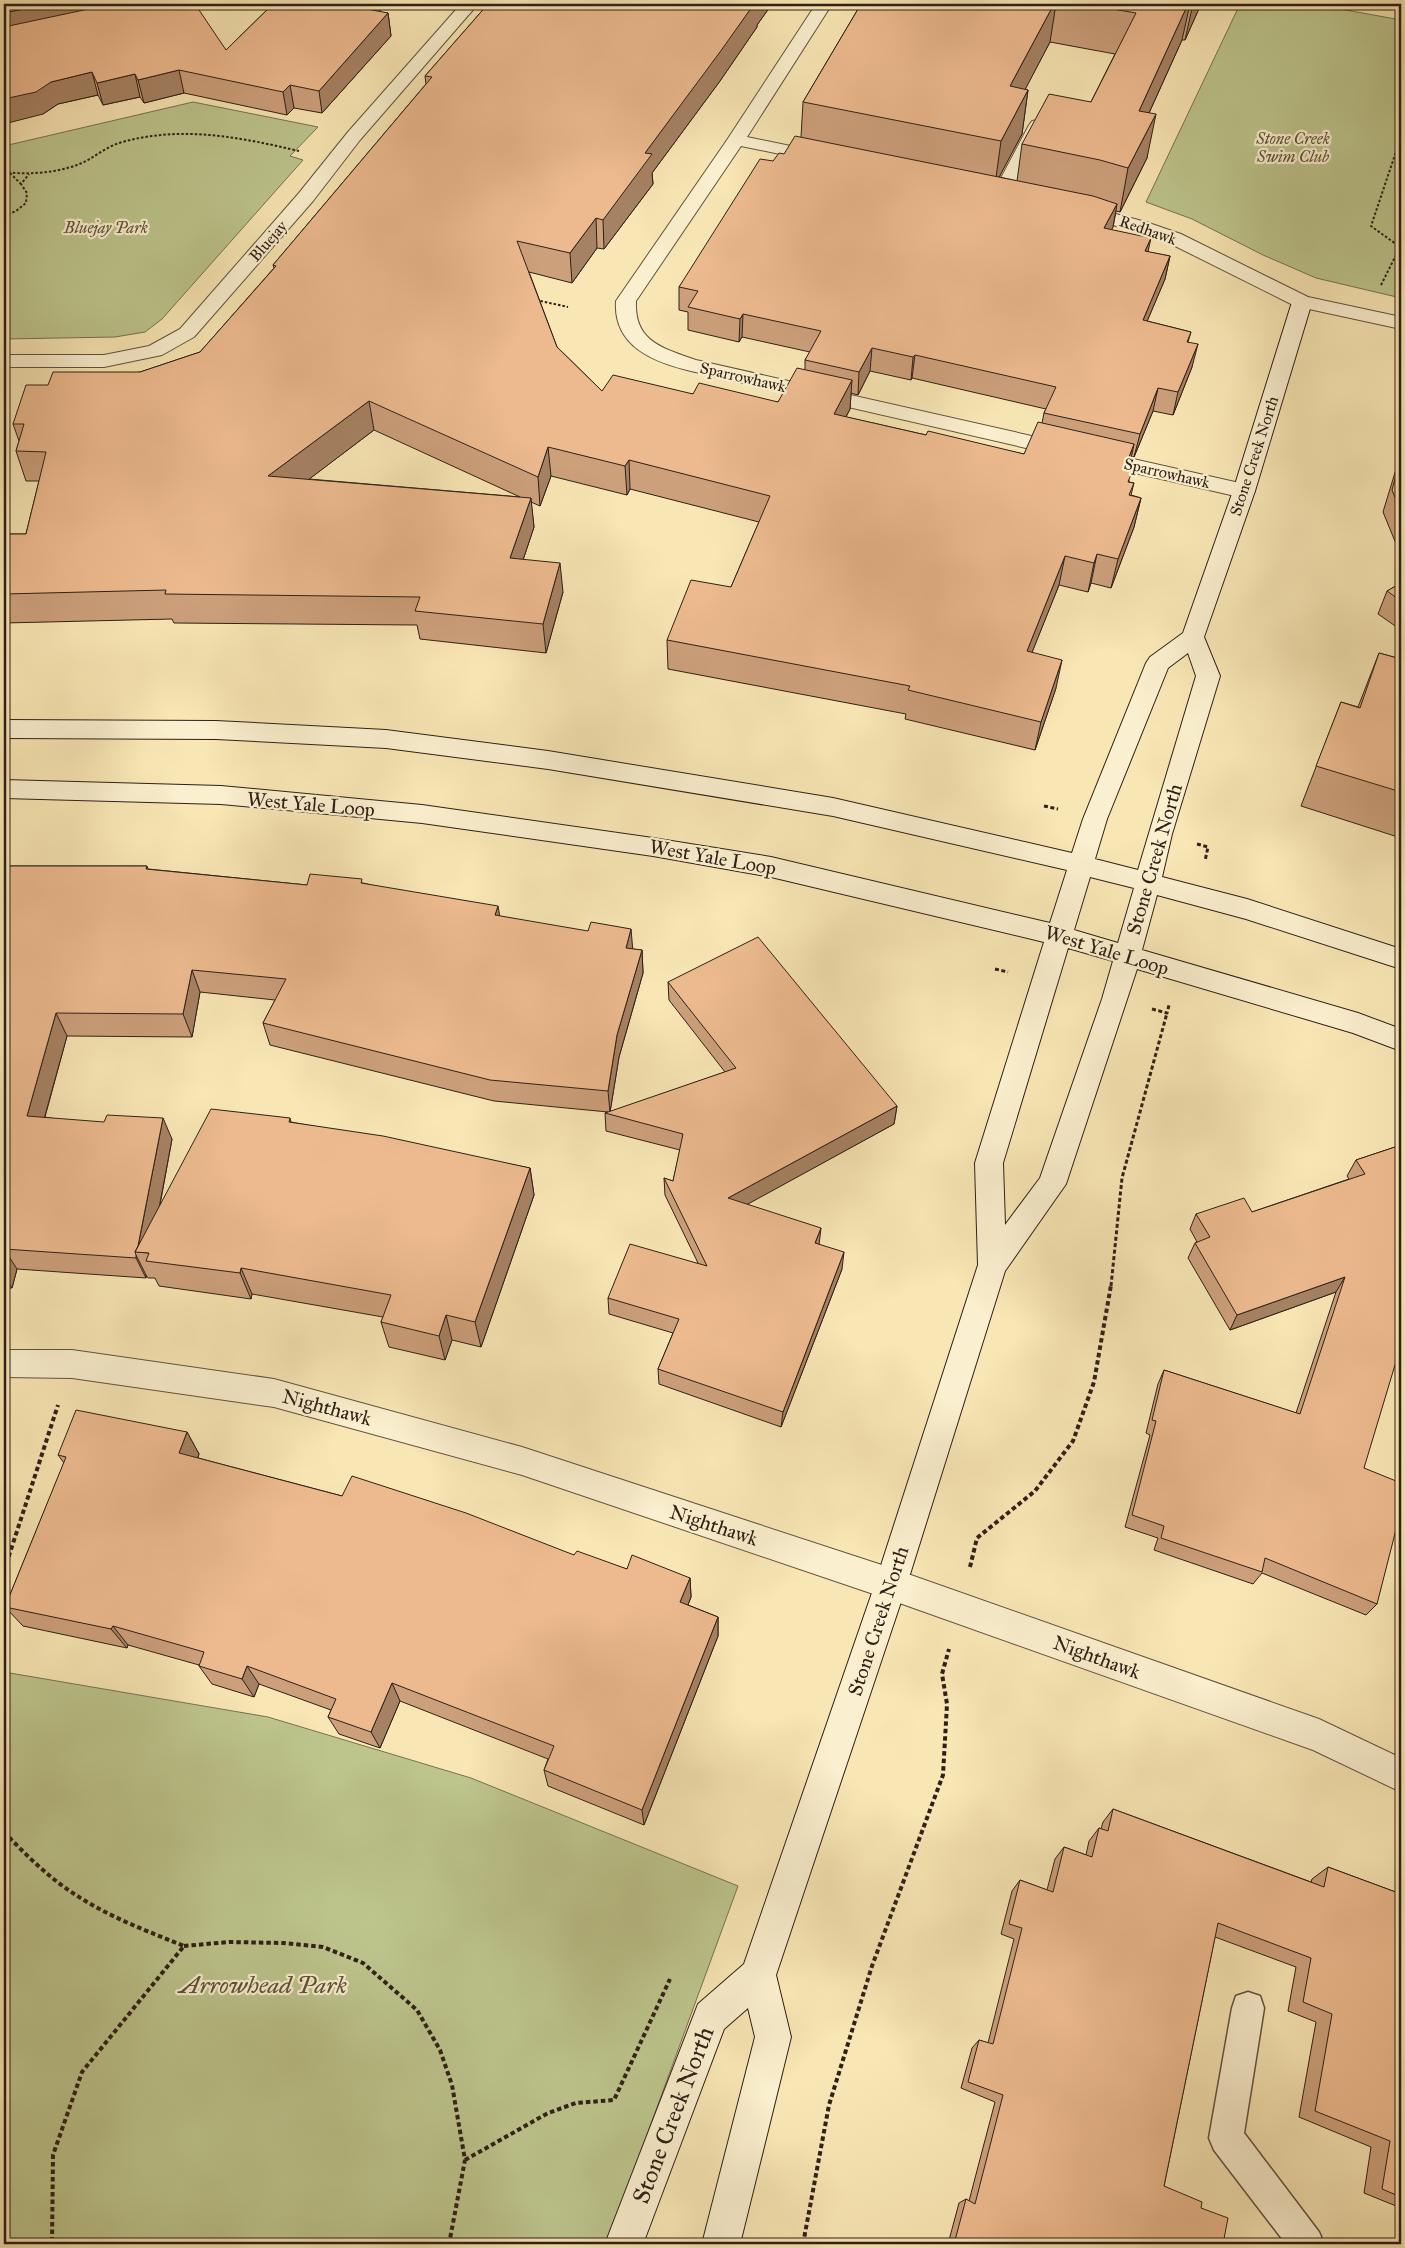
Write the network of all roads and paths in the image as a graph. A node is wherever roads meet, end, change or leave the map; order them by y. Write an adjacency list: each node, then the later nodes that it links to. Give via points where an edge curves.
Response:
1 (824, 4): 5 (street, Sparrowhawk)
2 (463, 5): 20 (street, Bluejay, via 306,197 188,333 155,352 104,361)
3 (1044, 112): 12 (street, via 1011,197)
4 (1401, 137): 18 (path, via 1371,226 1400,247 1378,293)
5 (736, 140): 7 (street); 21 (street, Sparrowhawk, via 626,301 624,313 632,335 654,352 691,365)
6 (299, 151): 10 (path, via 232,136 185,132 119,143 78,165)
7 (840, 161)
8 (4, 172): 9 (path)
9 (10, 173): 10 (path); 11 (path)
10 (30, 174): 11 (path)
11 (21, 184): 14 (path, via 27,193 26,203)
12 (982, 191)
13 (1056, 206): 16 (street, Redhawk, via 1092,212 1174,238)
14 (4, 216)
15 (531, 299): 17 (path)
16 (1302, 302): 18 (street, Redhawk); 21 (street, Stone Creek North)
17 (568, 306)
18 (1372, 317): 19 (street, Redhawk)
19 (1401, 323)
20 (4, 361)
21 (1244, 491): 22 (street, Stone Creek North)
22 (1193, 637): 25 (street, Stone Creek North, via 1158,663 1095,818); 26 (street, Stone Creek North, via 1208,676)
23 (4, 729): 25 (street, via 216,730 386,738 548,760 833,807)
24 (4, 789): 27 (street, West Yale Loop, via 221,795 422,814 772,867)
25 (1081, 864): 26 (street); 27 (street, Stone Creek North)
26 (1148, 882): 28 (street, Stone Creek North); 29 (street, via 1246,909)
27 (1058, 935): 28 (street, West Yale Loop); 32 (street, Stone Creek North, via 989,1163)
28 (1126, 955): 31 (street, West Yale Loop, via 1358,1024); 32 (street, Stone Creek North, via 1115,999 1052,1184)
29 (1401, 959)
30 (1167, 1013): 35 (path, via 1122,1178 1111,1285 1094,1382 1073,1442 1035,1491)
31 (1401, 1040)
32 (992, 1265): 37 (street, Stone Creek North)
33 (4, 1363): 34 (street, Nighthawk)
34 (72, 1364): 36 (path); 37 (street, Nighthawk, via 274,1393 522,1461)
35 (977, 1538)
36 (4, 1571)
37 (891, 1584): 39 (street, Nighthawk, via 1319,1736); 42 (street, Stone Creek North)
38 (942, 1674): 50 (path, via 947,1704 943,1775 872,1966 829,2105)
39 (1401, 1775)
40 (4, 1832): 41 (path, via 31,1861 88,1902)
41 (184, 1946): 45 (path, via 229,1942 283,1943 323,1947 363,1963 417,2010 440,2050 452,2085); 46 (path, via 82,2072 53,2155)
42 (758, 1975): 48 (street, Stone Creek North, via 711,2017); 49 (street, via 773,2037)
43 (670, 1979): 45 (path, via 614,2100 576,2103 548,2113)
44 (1248, 2008): 51 (lane, via 1226,2138)
45 (466, 2160): 47 (path)
46 (52, 2244)
47 (449, 2244)
48 (624, 2244)
49 (722, 2244)
50 (803, 2244)
51 (1307, 2244)

